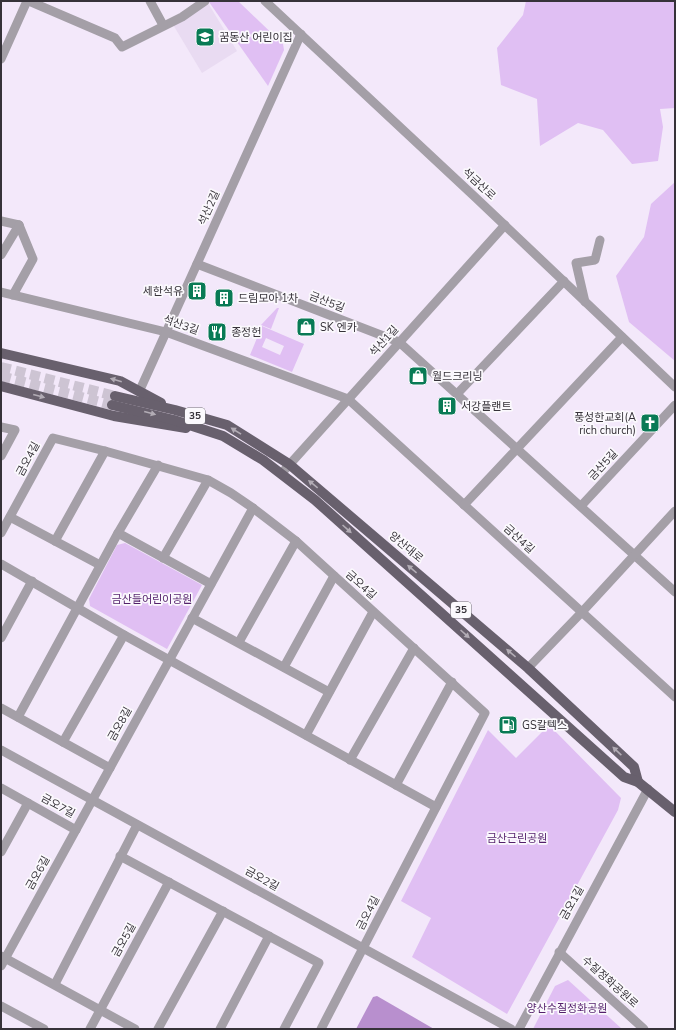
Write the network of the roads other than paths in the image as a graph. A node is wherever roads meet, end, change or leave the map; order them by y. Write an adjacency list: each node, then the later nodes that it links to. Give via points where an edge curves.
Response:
1 (28, 1): 5 (street, via 115,38 122,47); 7 (street)
2 (150, 1): 5 (street)
3 (205, 1): 5 (street, via 182,17)
4 (264, 1): 6 (street, 석금산로)
5 (163, 25)
6 (301, 34): 10 (street, 석금산로); 13 (street, 석산2길)
7 (1, 59)
8 (1, 221): 9 (street)
9 (19, 225): 12 (street); 16 (street, via 32,259)
10 (505, 225): 14 (street, 석금산로); 20 (street, 석산1길)
11 (600, 240): 17 (street, via 595,260 576,263)
12 (1, 255)
13 (197, 264): 18 (street, 석산2길); 20 (street, 금산5길)
14 (564, 281): 17 (street, 석금산로); 25 (street)
15 (1, 292): 16 (street, 석산3길)
16 (12, 295): 18 (street, 석산3길)
17 (585, 302): 19 (street, 석금산로)
18 (166, 332): 24 (street, 석산2길); 26 (street, 석산3길)
19 (622, 337): 23 (street, 석금산로); 31 (street)
20 (399, 342): 25 (street, 금산5길); 26 (street, 석산1길)
21 (1, 353): 24 (main road, one-way to 21, via 120,381)
22 (1, 386): 30 (main road, one-way to 30, via 114,416 172,427)
23 (675, 387)
24 (139, 392): 28 (main road)
25 (458, 394): 31 (street, 금산5길)
26 (348, 399): 34 (street, 석산1길); 38 (street, 금산4길)
27 (675, 405): 39 (street, 금산5길)
28 (175, 410): 30 (main road, 양산대로 / 35, one-way to 30, via 114,401); 34 (main road, 양산대로 / 35, one-way to 28, via 227,425)
29 (1, 427): 33 (street, via 15,430)
30 (201, 428): 36 (main road, 양산대로 / 35, via 223,436)
31 (518, 449): 38 (street); 39 (street, 금산5길)
32 (105, 450): 35 (street, 금오4길); 42 (street, 금오4길, via 52,438); 45 (street)
33 (1, 456)
34 (289, 464): 36 (street, 석산1길); 65 (main road, 양산대로 / 35, one-way to 34)
35 (158, 465): 37 (street, 금오4길); 44 (street)
36 (281, 474): 76 (main road, 양산대로 / 35, one-way to 76, via 321,505 624,777)
37 (208, 480): 40 (street, 금오4길); 48 (street)
38 (464, 505): 57 (street, 금산4길)
39 (581, 506): 47 (street, 금산5길)
40 (253, 508): 46 (street, 금오4길); 53 (street, 금오8길)
41 (675, 511): 47 (street)
42 (10, 517): 43 (street, 금오4길); 45 (street)
43 (1, 533)
44 (118, 533): 48 (street); 50 (street)
45 (54, 541): 50 (street)
46 (296, 541): 51 (street, 금오4길); 61 (street)
47 (634, 555): 54 (street, 금산5길); 57 (street)
48 (163, 558): 53 (street)
49 (1, 564): 52 (street)
50 (100, 565): 55 (street)
51 (334, 576): 56 (street, 금오4길); 64 (street, 금오4길)
52 (32, 581): 55 (street); 60 (street)
53 (211, 584): 58 (street, 금오8길)
54 (675, 592)
55 (76, 608): 59 (street); 70 (street)
56 (373, 612): 62 (street, 금오4길); 67 (street, 금오4길)
57 (582, 612): 65 (street); 68 (street, 금산4길)
58 (192, 618): 61 (street); 63 (street, 금오8길)
59 (124, 635): 63 (street); 72 (street)
60 (1, 638)
61 (239, 642): 64 (street)
62 (414, 648): 66 (street, 금오4길); 74 (street)
63 (169, 660): 71 (street); 75 (street, 금오8길)
64 (284, 668): 67 (street)
65 (528, 668): 76 (main road, 양산대로 / 35, one-way to 65, via 634,767)
66 (452, 682): 77 (street); 82 (street, 금오4길, via 485,713)
67 (329, 692): 71 (street, 금오4길)
68 (675, 697)
69 (1, 708): 70 (street)
70 (18, 718): 72 (street)
71 (306, 736): 74 (street)
72 (63, 742): 75 (street)
73 (1, 750): 80 (street, 금오2길)
74 (350, 760): 77 (street)
75 (110, 768): 80 (street, 금오8길)
76 (638, 782): 79 (main road, 양산대로 / 35)
77 (396, 785): 82 (street)
78 (1, 788): 81 (street, 금오7길)
79 (648, 789): 83 (main road, 양산대로 / 35); 92 (street, 금오1길)
80 (92, 800): 84 (street, 금오2길); 85 (street, 금오6길)
81 (28, 803): 85 (street, 금오7길); 86 (street, 금오7길)
82 (436, 807): 91 (street, 금오4길)
83 (675, 812)
84 (137, 825): 87 (street); 91 (street, 금오2길)
85 (76, 830): 93 (street, 금오6길)
86 (1, 852)
87 (120, 856): 88 (street); 94 (street)
88 (169, 882): 89 (street); 96 (street, 금오5길)
89 (223, 911): 90 (street); 100 (street)
90 (270, 936): 101 (street); 102 (street, via 319,963)
91 (363, 948): 103 (street, 금오4길); 104 (street, 금오2길)
92 (559, 952): 105 (street, 금오1길); 106 (street, 수질정화공원로)
93 (2, 960): 94 (street)
94 (55, 984): 96 (street)
95 (1, 1006): 97 (street)
96 (100, 1010): 98 (street, 금오5길); 99 (street)
97 (44, 1029)
98 (90, 1029)
99 (135, 1029)
100 (158, 1029)
101 (220, 1029)
102 (284, 1029)
103 (321, 1029)
104 (511, 1029)
105 (518, 1029)
106 (644, 1029)

